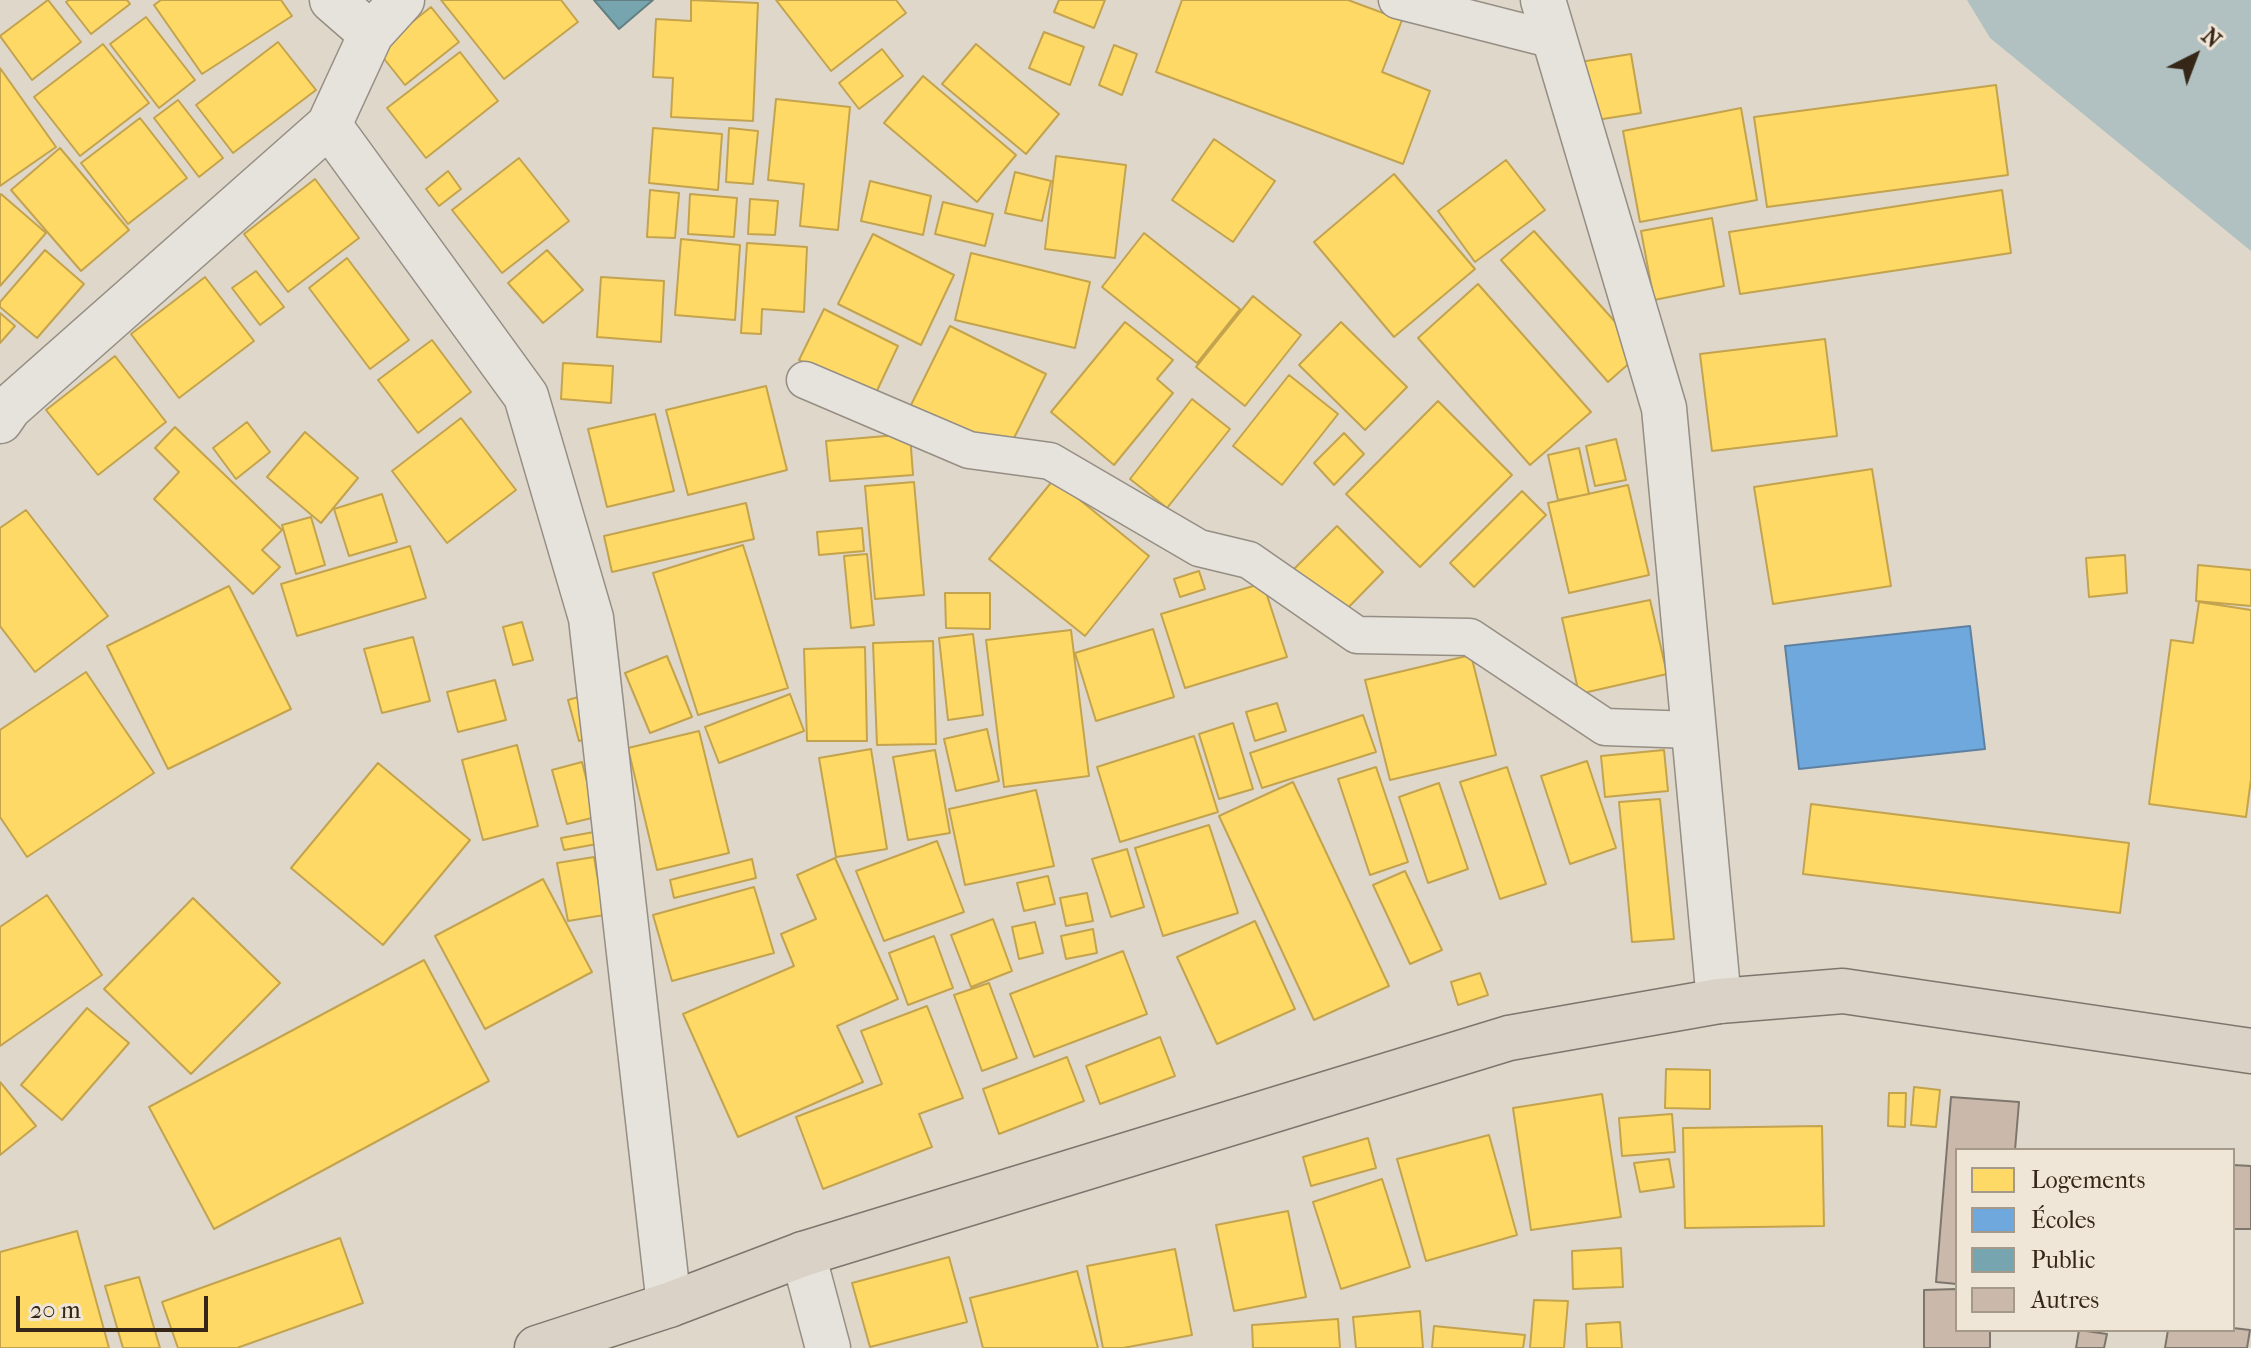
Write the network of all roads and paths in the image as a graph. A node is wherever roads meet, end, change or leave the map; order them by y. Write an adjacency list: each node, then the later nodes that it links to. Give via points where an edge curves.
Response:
1 (332, 0): 5 (street)
2 (402, 0): 5 (street)
3 (1397, 0): 4 (lane)
4 (1548, 20): 9 (street, via 1664,408)
5 (371, 34): 6 (street)
6 (329, 125): 8 (street); 13 (street, via 526,396 591,618)
7 (805, 380): 9 (lane, via 969,450 1050,461 1199,548 1249,560 1357,635 1470,637 1605,727)
8 (0, 421)
9 (1694, 730): 10 (street)
10 (1719, 1001): 11 (main road, via 1843,991); 12 (main road, via 1509,1038)
11 (2251, 1051)
12 (803, 1254): 13 (main road); 15 (street)
13 (669, 1305): 14 (main road)
14 (537, 1348)
15 (828, 1348)

